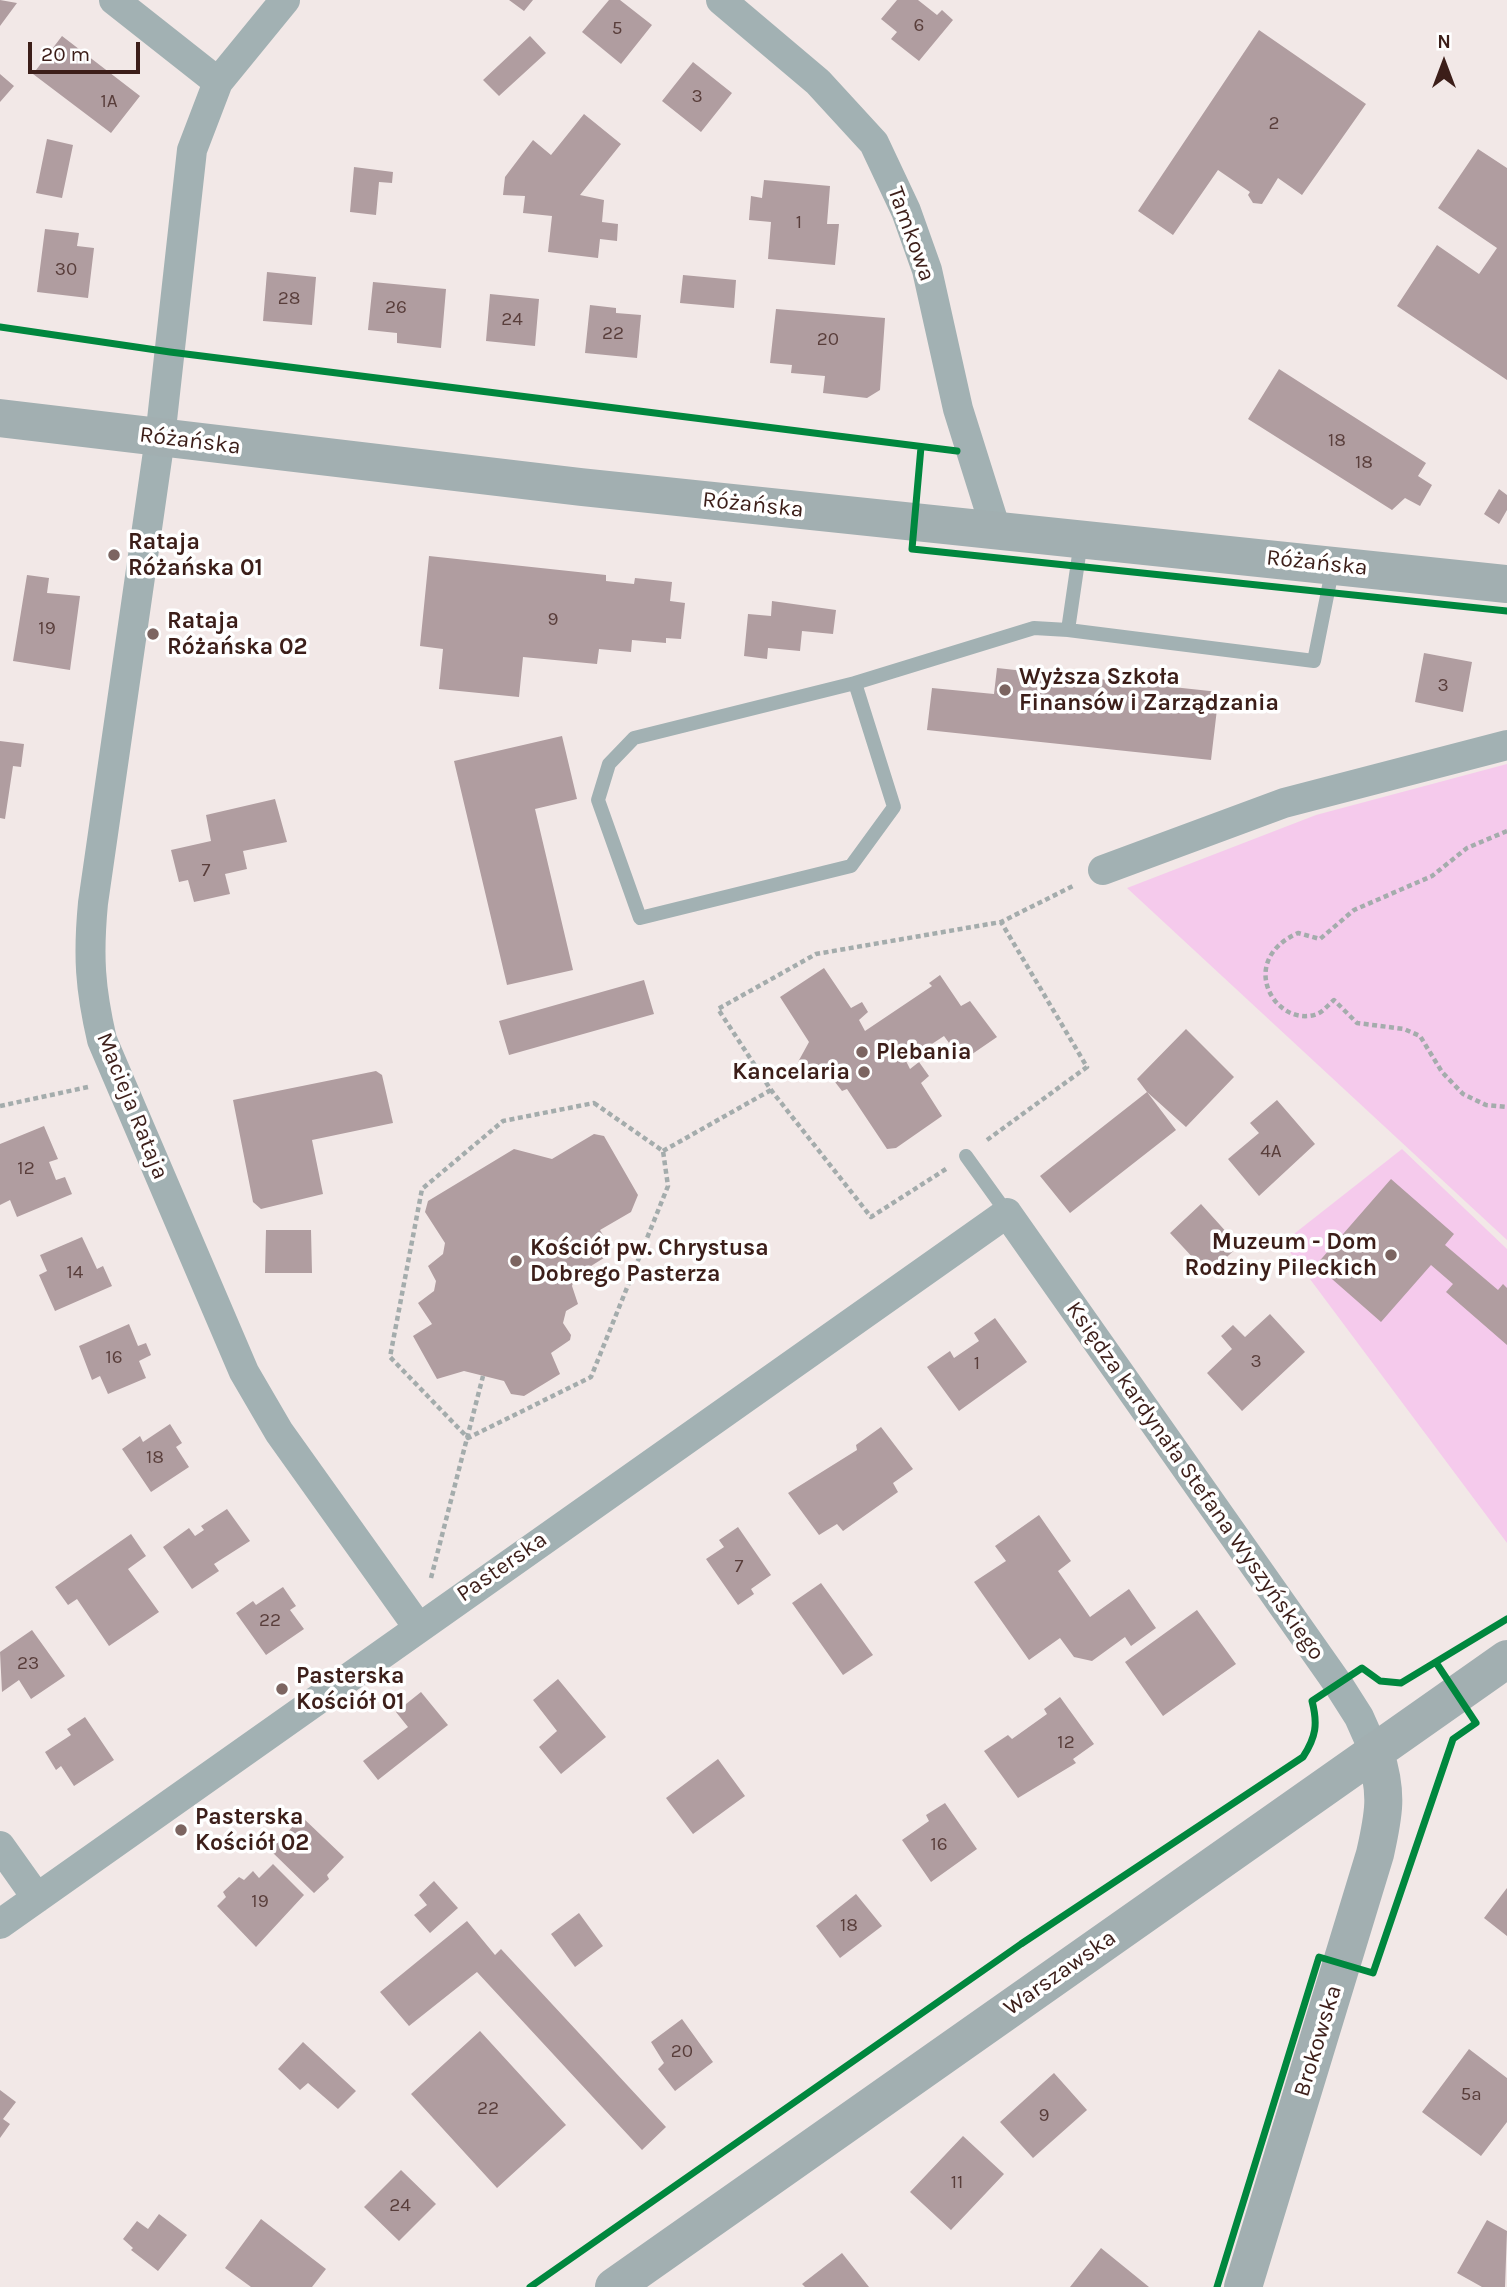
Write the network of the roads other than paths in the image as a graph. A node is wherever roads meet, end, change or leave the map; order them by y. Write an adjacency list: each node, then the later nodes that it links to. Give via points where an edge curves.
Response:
1 (114, 0): 4 (street)
2 (285, 0): 4 (street, Macieja Rataja)
3 (720, 0): 7 (street, Tamkowa, via 818,82 874,143 927,270 958,409)
4 (218, 82): 6 (street, Macieja Rataja, via 192,150)
5 (0, 418): 6 (street, Różańska)
6 (160, 438): 7 (street, Różańska); 17 (street, Macieja Rataja, via 88,954 91,991 102,1040 118,1081 244,1372 279,1432)
7 (996, 530): 8 (street, Różańska)
8 (1082, 539): 9 (street, Różańska); 11 (lane)
9 (1333, 565): 10 (street, Różańska); 11 (lane, via 1314,661)
10 (1507, 584)
11 (1068, 630): 12 (lane, via 1034,628)
12 (855, 683): 12 (lane, via 634,738 609,764 598,800 640,918 851,866 894,807)
13 (1507, 745): 14 (street, via 1283,803)
14 (1103, 870)
15 (966, 1156): 16 (lane)
16 (1007, 1213): 17 (street, Pasterska); 19 (street, Księdza kardynała Stefana Wyszyńskiego, via 1338,1684)
17 (418, 1626): 21 (street, Pasterska)
18 (1507, 1659): 19 (street, Warszawska)
19 (1375, 1753): 23 (street, Warszawska); 24 (street, Brokowska, via 1385,1782 1376,1854)
20 (0, 1846): 21 (street)
21 (37, 1898): 22 (street, Pasterska)
22 (0, 1924)
23 (614, 2287)
24 (1244, 2287)

